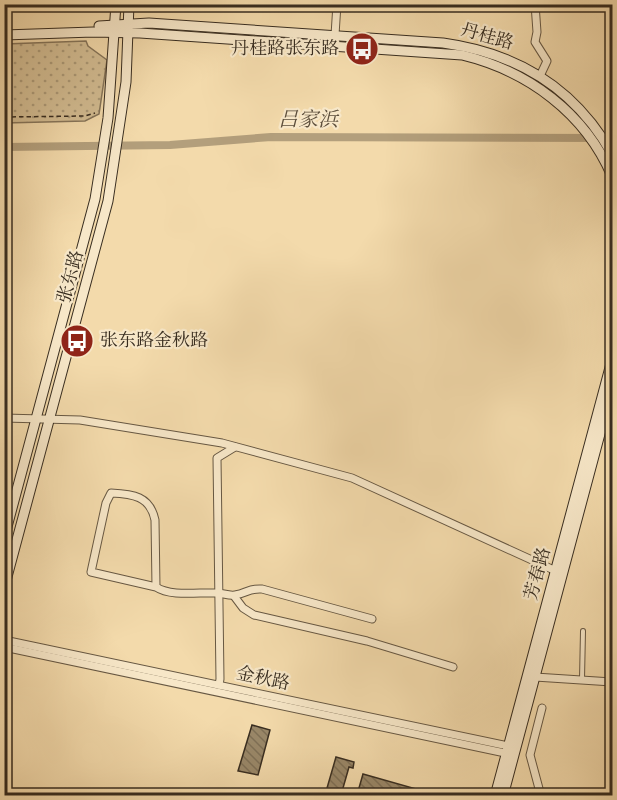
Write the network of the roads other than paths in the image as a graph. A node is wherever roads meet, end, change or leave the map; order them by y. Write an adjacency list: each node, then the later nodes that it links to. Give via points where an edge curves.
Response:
1 (60, 4): 7 (lane, via 52,8)
2 (116, 4): 8 (street, 张东路)
3 (129, 4): 9 (street, 张东路)
4 (290, 4): 6 (street)
5 (535, 4): 13 (street, via 535,42 547,61)
6 (337, 6): 12 (street)
7 (4, 8)
8 (115, 28): 9 (street, 丹桂路); 10 (street, 丹桂路); 11 (street, 丹桂路); 19 (street, 张东路, via 108,118 88,228)
9 (129, 28): 12 (street, 丹桂路, via 149,23); 15 (street, 丹桂路, via 442,52 499,66 535,84 570,114 586,131); 20 (street, 张东路, via 113,172)
10 (4, 30)
11 (4, 35)
12 (335, 35): 13 (street, 丹桂路, via 464,46 503,57)
13 (540, 76): 14 (street, 丹桂路, via 584,114)
14 (612, 154)
15 (611, 172)
16 (612, 360): 23 (street, 芳春路)
17 (612, 389): 33 (street, 芳春路)
18 (4, 418): 19 (street)
19 (37, 418): 20 (street); 22 (street, 张东路)
20 (51, 418): 21 (street); 25 (street, 张东路)
21 (235, 447): 23 (street, via 352,478); 26 (street, via 217,458)
22 (4, 538)
23 (556, 571): 40 (street, 芳春路)
24 (156, 587): 24 (street, via 91,572 111,493 143,499 153,509); 26 (street, via 191,594)
25 (4, 588)
26 (218, 592): 27 (street); 36 (street)
27 (234, 596): 28 (street, via 252,588 262,589); 32 (street, via 254,615)
28 (372, 619)
29 (583, 631): 34 (lane)
30 (4, 640): 36 (street, 金秋路)
31 (4, 647): 40 (street, 金秋路)
32 (453, 666)
33 (535, 677): 34 (street); 38 (street, 芳春路)
34 (582, 680): 35 (street)
35 (612, 682)
36 (219, 685): 40 (street, 金秋路)
37 (542, 708): 39 (street)
38 (523, 721): 39 (street); 40 (street, 芳春路)
39 (538, 724): 43 (street, via 530,755)
40 (511, 750): 41 (street, 芳春路); 42 (street, 芳春路)
41 (495, 795)
42 (502, 795)
43 (541, 795)

